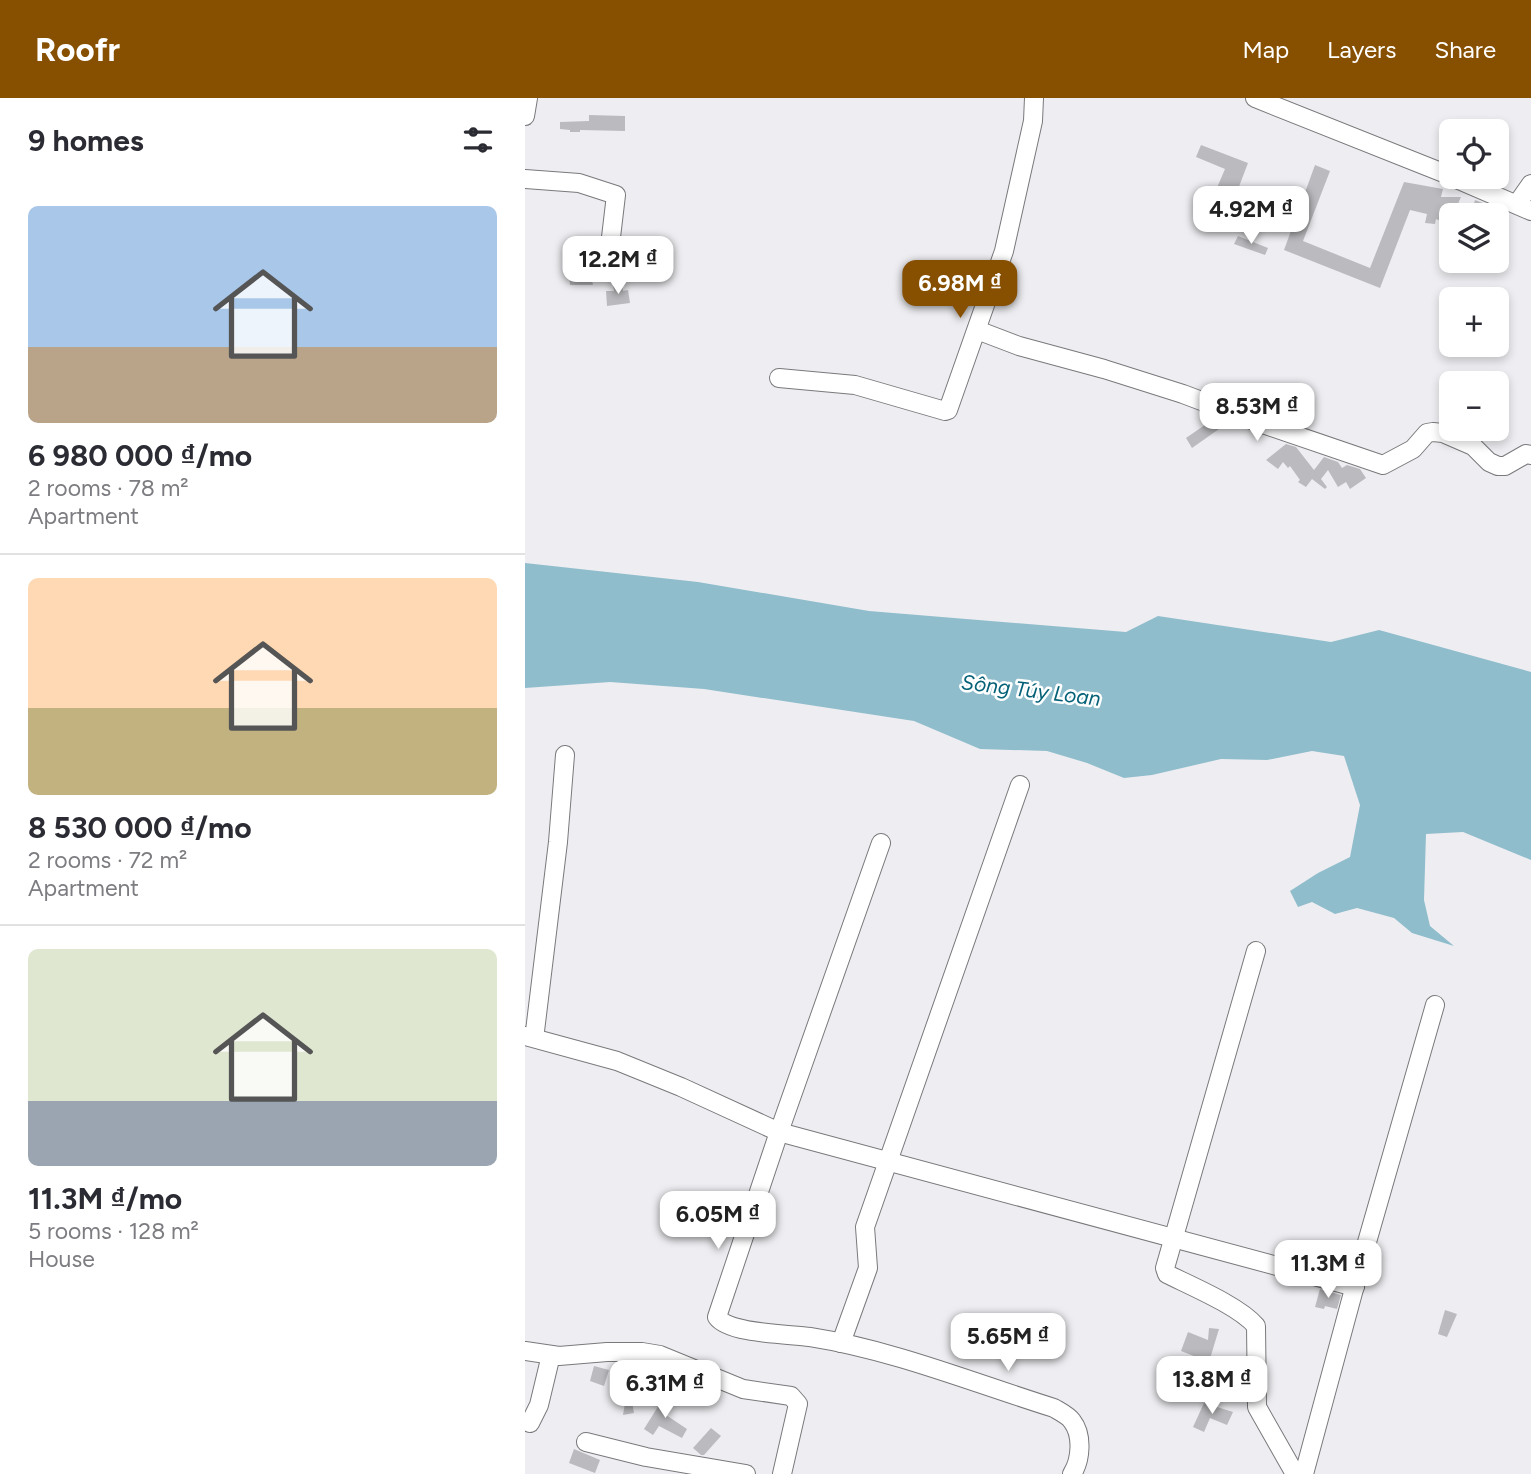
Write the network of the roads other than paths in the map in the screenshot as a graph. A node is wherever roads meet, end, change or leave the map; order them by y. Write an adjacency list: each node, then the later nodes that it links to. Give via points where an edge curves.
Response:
1 (528, 98): 4 (street)
2 (1034, 98): 11 (street, via 1004,251)
3 (1258, 98): 5 (street)
4 (525, 116)
5 (1439, 171)
6 (525, 179): 10 (street, via 579,183 616,195)
7 (1531, 184): 9 (street)
8 (1482, 189): 9 (street)
9 (1524, 207)
10 (611, 264)
11 (977, 330): 12 (street, via 945,411 855,385); 13 (street, via 1183,394 1383,465 1433,432 1473,446 1498,466)
12 (779, 378)
13 (1531, 455)
14 (565, 755): 19 (street, via 535,1031)
15 (1020, 785): 21 (street)
16 (881, 843): 20 (street)
17 (1256, 951): 22 (street)
18 (1435, 1005): 23 (street)
19 (528, 1037): 20 (street, via 617,1061)
20 (779, 1132): 21 (street); 24 (street, via 716,1315 724,1324)
21 (887, 1163): 22 (street); 24 (street, via 866,1227 866,1278)
22 (1173, 1238): 23 (street); 34 (street, via 1167,1274 1256,1326 1257,1407)
23 (1355, 1287): 35 (street)
24 (841, 1343): 33 (street, via 1054,1408 1072,1421 1080,1442)
25 (525, 1351): 26 (street)
26 (551, 1355): 27 (street); 32 (street, via 660,1355 743,1389 791,1396 798,1404)
27 (530, 1423)
28 (586, 1442): 29 (street)
29 (646, 1457): 30 (street); 31 (street)
30 (639, 1474)
31 (746, 1474)
32 (782, 1474)
33 (1072, 1474)
34 (1296, 1474)
35 (1304, 1474)

